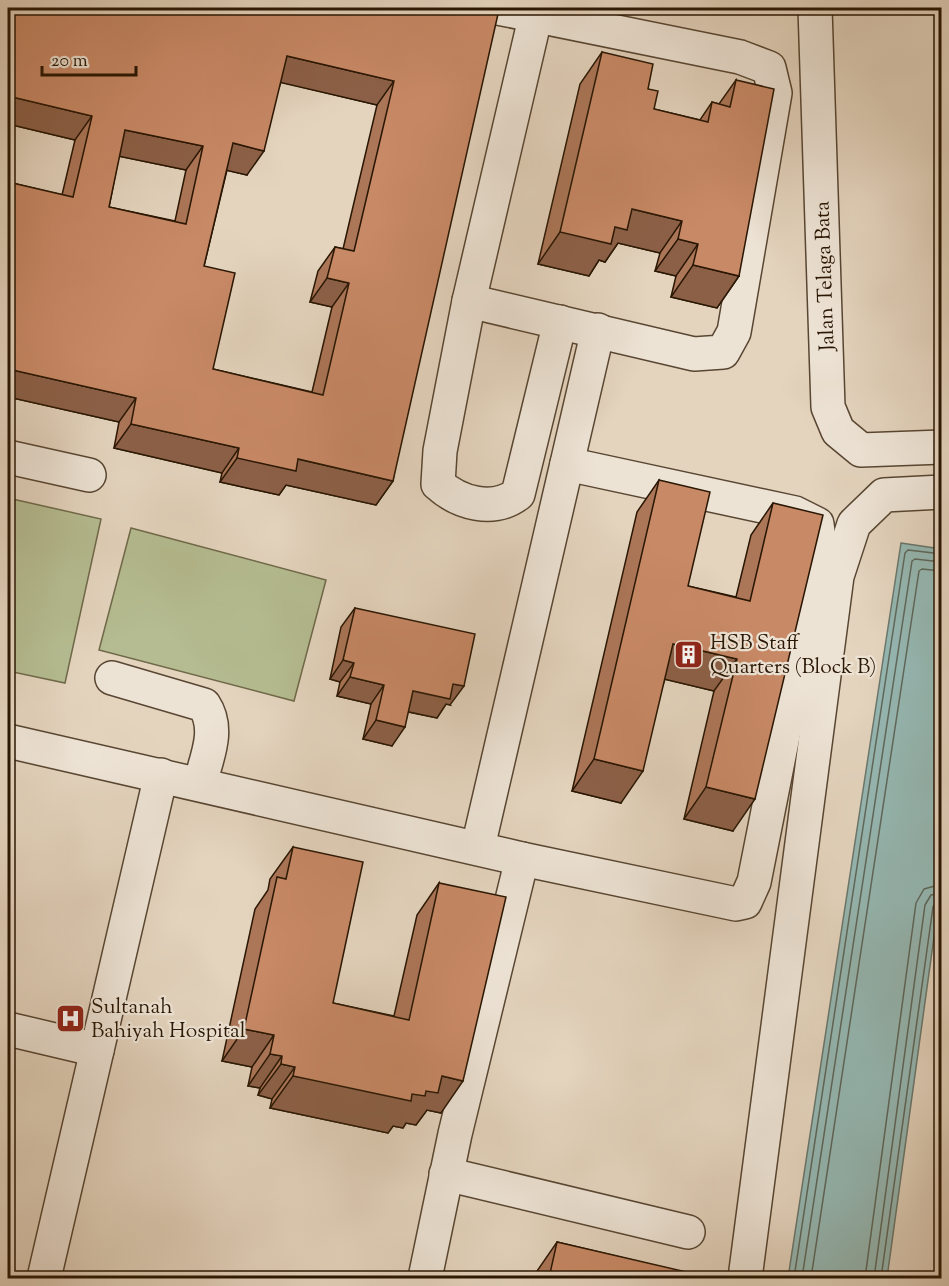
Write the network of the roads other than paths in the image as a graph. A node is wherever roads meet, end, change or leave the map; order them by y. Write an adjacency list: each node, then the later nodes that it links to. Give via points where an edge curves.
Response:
1 (498, 8): 3 (street)
2 (815, 8): 7 (street, Jalan Telaga Bata, via 828,407 838,431 861,450)
3 (536, 14): 4 (street); 6 (street, via 740,57 769,68 776,93 734,332 723,352 694,354)
4 (470, 301): 5 (street); 5 (street, via 440,451 438,484 451,496 489,506 507,503 518,494)
5 (560, 322): 6 (street)
6 (598, 330): 9 (street)
7 (942, 447)
8 (8, 457): 10 (street)
9 (567, 464): 16 (street); 17 (street, via 795,513 817,524 820,549 754,882 745,902 736,904)
10 (89, 475)
11 (942, 492): 24 (street, via 884,495 854,524 837,576)
12 (112, 678): 15 (street, via 204,705 212,717 212,738)
13 (8, 741): 14 (street)
14 (161, 775): 15 (street); 19 (street)
15 (200, 783): 16 (street)
16 (478, 848): 17 (street)
17 (522, 859): 20 (street)
18 (8, 1029): 19 (street)
19 (97, 1050): 22 (street)
20 (446, 1174): 21 (street); 23 (street)
21 (688, 1232)
22 (44, 1278)
23 (425, 1278)
24 (745, 1278)

